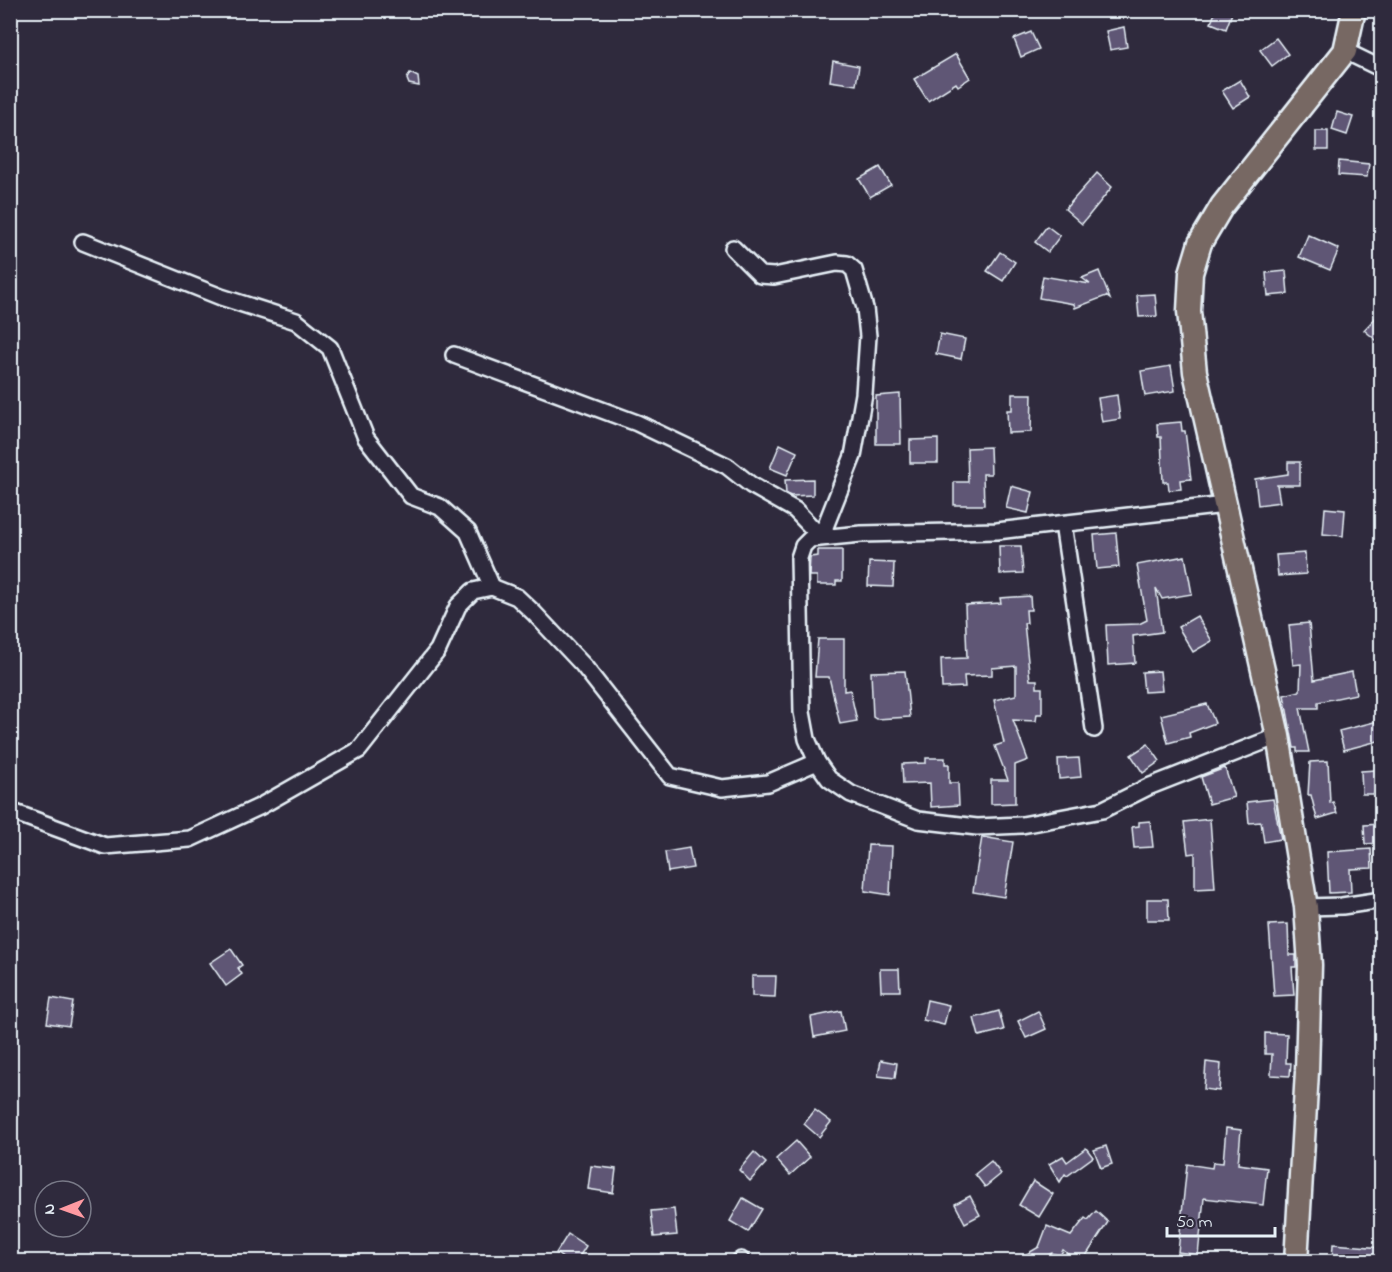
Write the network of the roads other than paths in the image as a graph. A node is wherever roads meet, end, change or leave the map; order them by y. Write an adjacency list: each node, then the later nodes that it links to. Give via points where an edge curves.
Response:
1 (1354, 10): 2 (main road)
2 (1345, 51): 3 (street); 7 (main road, via 1222,206 1200,243 1191,273 1189,311 1195,372)
3 (1382, 69)
4 (83, 242): 10 (street, via 221,297 296,321 330,348 366,438 411,496 440,507 468,532)
5 (733, 248): 9 (street, via 760,275 774,276 837,263 854,270 868,336 864,393 853,456)
6 (454, 355): 9 (street, via 637,423 727,466 795,510)
7 (1225, 505): 8 (street); 12 (main road)
8 (1063, 524): 9 (street, via 997,531); 11 (street)
9 (821, 537): 13 (street, via 806,542 799,558 802,712)
10 (492, 587): 13 (street, via 517,597 583,665 670,777 722,788 768,783); 14 (street, via 473,591 459,606 438,650 359,750 259,807 189,839 105,846)
11 (1094, 729)
12 (1278, 736): 13 (street, via 1102,810 1000,826 918,820 851,794 829,779); 16 (main road)
13 (817, 762)
14 (10, 811)
15 (1382, 900): 16 (street)
16 (1306, 907): 17 (main road, via 1310,965)
17 (1296, 1262)

